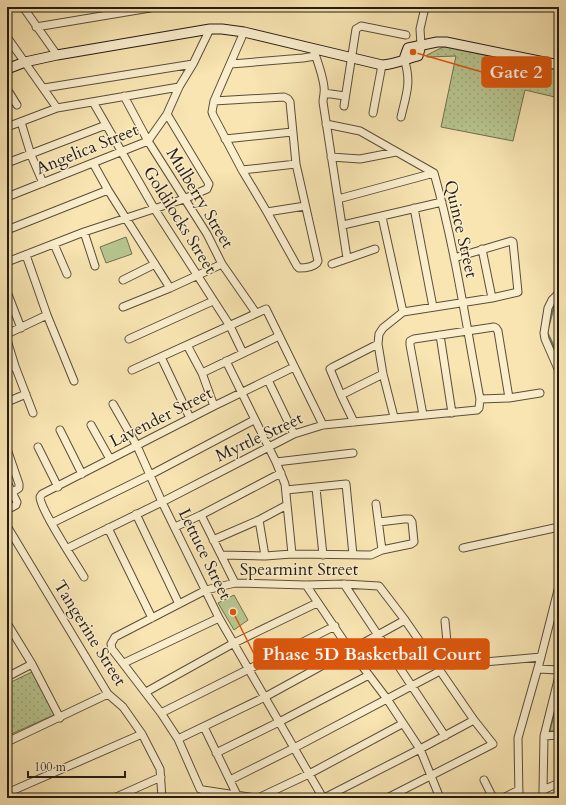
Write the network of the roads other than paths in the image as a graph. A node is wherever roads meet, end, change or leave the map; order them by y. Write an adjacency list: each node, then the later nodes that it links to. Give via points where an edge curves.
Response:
1 (23, 7): 4 (street)
2 (425, 7): 9 (street, via 420,29)
3 (150, 8): 4 (street)
4 (36, 27): 11 (street)
5 (210, 29): 6 (main road); 11 (main road); 15 (street, Angelica Street)
6 (244, 32): 10 (main road); 16 (street)
7 (406, 35): 12 (street, via 371,27 357,27)
8 (7, 37): 14 (street)
9 (421, 45): 13 (main road, via 418,56); 18 (main road, via 446,42)
10 (314, 52): 12 (main road); 16 (street, via 303,58); 23 (street, via 321,71)
11 (57, 55): 14 (main road)
12 (351, 57): 17 (main road); 25 (street)
13 (404, 59): 17 (main road, via 394,64); 33 (street, via 409,83)
14 (25, 62): 19 (main road); 21 (street)
15 (193, 64): 20 (street, Angelica Street); 21 (street)
16 (231, 64): 26 (street)
17 (382, 65): 31 (street)
18 (559, 65)
19 (7, 69)
20 (179, 87): 24 (street); 32 (street, Angelica Street)
21 (44, 88): 30 (street)
22 (7, 89): 28 (street)
23 (324, 93): 25 (street); 35 (street, via 322,97)
24 (124, 96): 27 (street); 40 (street, Mulberry Street)
25 (345, 96): 29 (street)
26 (214, 101): 38 (street, via 284,97 290,102); 39 (street, via 212,112)
27 (93, 102): 30 (street); 36 (street, Goldilocks Street)
28 (17, 105)
29 (344, 106)
30 (57, 108): 34 (street)
31 (373, 113)
32 (167, 114): 40 (street, Angelica Street); 53 (street, via 209,184 207,189)
33 (401, 117)
34 (21, 122): 37 (street); 43 (street)
35 (326, 124): 42 (street, Quince Street, via 360,131); 44 (street)
36 (106, 125): 41 (street, Goldilocks Street); 43 (street)
37 (7, 128)
38 (292, 132): 39 (street); 47 (street)
39 (225, 139): 48 (street)
40 (148, 141): 41 (street, Angelica Street); 53 (street, Mulberry Street)
41 (122, 152): 45 (street, Angelica Street); 57 (street, Goldilocks Street)
42 (396, 152): 44 (street, via 360,159); 49 (street, Quince Street)
43 (31, 154): 46 (street); 50 (street)
44 (331, 157): 54 (street)
45 (93, 163): 50 (street, Angelica Street); 51 (street)
46 (7, 164)
47 (296, 164): 48 (street); 56 (street)
48 (242, 170): 59 (street)
49 (434, 173): 54 (street); 55 (street, Quince Street)
50 (43, 183): 52 (street, Angelica Street)
51 (108, 190): 61 (street); 63 (street)
52 (7, 197)
53 (184, 199): 57 (street); 73 (street, Mulberry Street, via 207,234)
54 (338, 199): 62 (street)
55 (442, 202): 58 (street); 70 (street, Quince Street)
56 (305, 206): 59 (street); 59 (street, via 318,261 315,265 299,268)
57 (154, 208): 61 (street); 77 (street, Goldilocks Street)
58 (414, 208): 60 (street); 86 (street)
59 (267, 212)
60 (382, 217): 62 (street); 87 (street)
61 (127, 219): 64 (street); 72 (street)
62 (343, 225): 69 (street)
63 (7, 230)
64 (84, 232): 65 (street); 75 (street)
65 (54, 244): 68 (street); 76 (street)
66 (375, 249): 69 (street)
67 (482, 249): 70 (street); 82 (street); 82 (street, via 511,240 513,242 518,292)
68 (26, 255): 71 (street); 89 (street)
69 (347, 258): 74 (street)
70 (454, 258): 84 (street, Quince Street)
71 (8, 259)
72 (155, 264): 78 (street); 79 (street)
73 (222, 264): 77 (street); 88 (street, Mulberry Street)
74 (332, 264)
75 (95, 266)
76 (67, 274)
77 (197, 276): 79 (street); 83 (street, Goldilocks Street)
78 (123, 280)
79 (170, 288): 85 (street)
80 (7, 292): 91 (street)
81 (559, 294): 107 (street, via 548,308 544,333)
82 (492, 298): 84 (street)
83 (213, 301): 90 (street, Goldilocks Street); 96 (street)
84 (462, 302): 86 (street); 92 (street, Quince Street)
85 (123, 307)
86 (433, 307): 87 (street)
87 (403, 312): 98 (street, via 381,331)
88 (256, 313): 90 (street); 94 (street, via 266,309)
89 (47, 315): 91 (street); 111 (street)
90 (230, 326): 99 (street); 100 (street, Goldilocks Street)
91 (20, 328): 93 (street)
92 (468, 332): 95 (street); 116 (street, via 494,327 498,331); 117 (street, Quince Street)
93 (7, 334)
94 (279, 336): 100 (street); 104 (street)
95 (440, 336): 123 (street); 124 (street, via 410,341)
96 (129, 339)
97 (7, 340): 103 (street)
98 (378, 344): 109 (street); 115 (street, via 332,366 330,369)
99 (187, 345): 101 (street); 108 (street)
100 (243, 353): 102 (street)
101 (161, 357): 106 (street); 125 (street)
102 (226, 361): 108 (street); 114 (street)
103 (15, 366): 105 (street); 113 (street)
104 (294, 367): 110 (street, Lavender Street); 130 (street)
105 (7, 369)
106 (132, 370)
107 (559, 371)
108 (202, 373): 120 (street)
109 (383, 374): 115 (street); 126 (street)
110 (268, 380): 114 (street, Lavender Street); 132 (street)
111 (74, 381)
112 (540, 393): 116 (street)
113 (26, 394): 118 (street); 122 (street)
114 (241, 394): 120 (street, Lavender Street); 127 (street)
115 (341, 395): 128 (street)
116 (510, 398): 117 (street)
117 (480, 399): 121 (street, Quince Street)
118 (7, 402)
119 (113, 404): 133 (street, Lettuce Street)
120 (214, 406): 125 (street, Lavender Street)
121 (479, 408): 123 (street, Myrtle Street)
122 (33, 413)
123 (452, 413): 124 (street, Myrtle Street)
124 (423, 415): 126 (street, Myrtle Street)
125 (190, 418): 133 (street, Lavender Street)
126 (394, 418): 128 (street, Myrtle Street)
127 (254, 420): 135 (street); 142 (street)
128 (354, 422): 130 (street, Myrtle Street)
129 (91, 425): 138 (street)
130 (323, 426): 132 (street, Myrtle Street)
131 (60, 430): 141 (street)
132 (294, 434): 135 (street, Myrtle Street)
133 (137, 446): 138 (street, Lavender Street); 142 (street, Lettuce Street)
134 (38, 447): 144 (street)
135 (268, 447): 139 (street); 148 (street, Myrtle Street)
136 (7, 449): 147 (street, via 19,484 19,488)
137 (353, 453): 139 (street)
138 (110, 459): 141 (street, Lavender Street)
139 (276, 462): 140 (street)
140 (281, 473): 146 (street); 153 (street)
141 (82, 474): 144 (street, Lavender Street)
142 (150, 475): 148 (street, Lettuce Street); 156 (street)
143 (7, 482): 147 (street)
144 (58, 486): 156 (street, Lavender Street, via 40,497 40,502)
145 (316, 488): 146 (street); 167 (street); 168 (street, via 346,484)
146 (286, 490): 150 (street)
147 (13, 492): 151 (street, via 16,505)
148 (162, 502): 152 (street, Myrtle Street); 158 (street, Lettuce Street)
149 (376, 504): 155 (street)
150 (287, 505): 154 (street); 165 (street)
151 (7, 510)
152 (136, 514): 159 (street, Myrtle Street); 177 (street)
153 (201, 515): 158 (street); 161 (street)
154 (259, 520): 161 (street); 169 (street)
155 (379, 522): 164 (street); 164 (street, via 410,519 414,538 411,544)
156 (52, 523): 162 (street)
157 (7, 526): 199 (street, Tangerine Street)
158 (175, 527): 175 (street, Lettuce Street)
159 (108, 528): 162 (street, Myrtle Street); 178 (street)
160 (559, 528): 163 (street)
161 (213, 540): 166 (street)
162 (68, 548): 170 (street)
163 (463, 548)
164 (382, 550): 168 (street, via 371,555)
165 (292, 554): 167 (street); 169 (street)
166 (221, 555): 169 (street); 171 (street)
167 (323, 555): 168 (street)
168 (353, 555)
169 (265, 556)
170 (84, 576)
171 (235, 584): 173 (street, Spearmint Street); 175 (street, Spearmint Street)
172 (344, 584): 173 (street, Spearmint Street); 180 (street, Spearmint Street, via 379,586); 184 (street)
173 (306, 585): 176 (street)
174 (559, 586): 187 (street)
175 (206, 590): 177 (street, Spearmint Street); 179 (street, Lettuce Street)
176 (317, 602): 183 (street); 185 (street)
177 (179, 604): 178 (street, Spearmint Street)
178 (152, 618): 189 (street, Spearmint Street, via 113,640 112,649)
179 (219, 618): 185 (street, Lettuce Street); 189 (street)
180 (405, 620): 184 (street); 193 (street)
181 (445, 621): 187 (street, via 450,665)
182 (7, 623): 188 (street)
183 (334, 626): 186 (street); 190 (street)
184 (378, 634): 186 (street); 197 (street)
185 (234, 643): 190 (street, Lettuce Street); 198 (street)
186 (350, 650): 194 (street); 200 (street)
187 (541, 658): 191 (street)
188 (32, 664): 196 (street); 203 (street)
189 (124, 664): 198 (street)
190 (249, 669): 200 (street, Lettuce Street); 202 (street)
191 (538, 669): 192 (street); 223 (street, via 518,738)
192 (559, 670)
193 (440, 671): 197 (street); 204 (street)
194 (369, 675): 201 (street); 205 (street)
195 (559, 676): 211 (street)
196 (7, 677)
197 (412, 686): 201 (street); 210 (street)
198 (146, 692): 202 (street)
199 (108, 694): 203 (street); 208 (street, Tangerine Street, via 123,707)
200 (265, 697): 205 (street, Lettuce Street); 207 (street)
201 (387, 699): 206 (street); 214 (street)
202 (162, 713): 212 (street)
203 (60, 718): 213 (street)
204 (474, 720): 210 (street); 218 (street, via 493,744)
205 (279, 722): 214 (street, Lettuce Street); 216 (street)
206 (402, 724): 215 (street); 217 (street)
207 (204, 727): 212 (street); 216 (street)
208 (142, 734): 219 (street, Tangerine Street, via 160,769); 225 (street)
209 (559, 735): 211 (street)
210 (446, 736): 215 (street)
211 (544, 736): 224 (street)
212 (178, 739): 226 (street, via 200,789)
213 (7, 742)
214 (294, 748): 217 (street, Lettuce Street); 220 (street)
215 (420, 750): 218 (street); 230 (street)
216 (216, 753): 220 (street)
217 (309, 774): 229 (street); 230 (street, Lettuce Street)
218 (431, 776): 231 (street); 232 (street)
219 (161, 777): 227 (street); 228 (street, Tangerine Street)
220 (230, 780): 226 (street)
221 (484, 780): 233 (street)
222 (559, 783): 224 (street)
223 (519, 790): 234 (street); 235 (street)
224 (543, 790): 236 (street)
225 (7, 793)
226 (237, 795): 229 (street)
227 (114, 798)
228 (162, 798)
229 (257, 798)
230 (323, 798)
231 (387, 798)
232 (440, 798)
233 (493, 798)
234 (503, 798)
235 (519, 798)
236 (543, 798)

